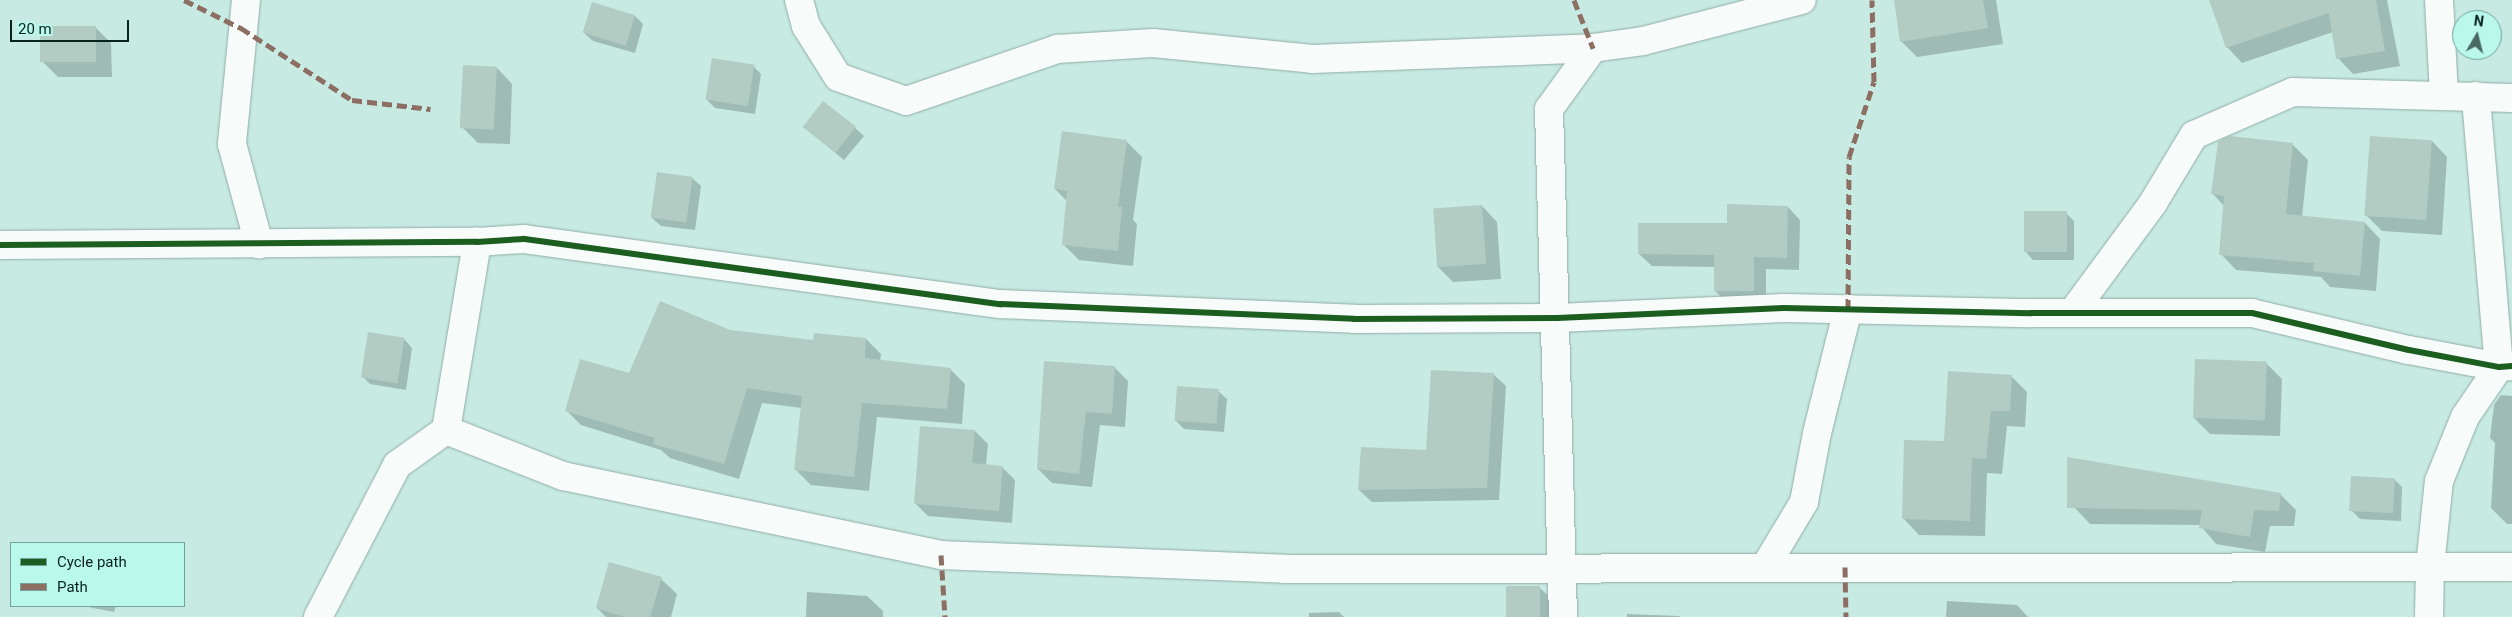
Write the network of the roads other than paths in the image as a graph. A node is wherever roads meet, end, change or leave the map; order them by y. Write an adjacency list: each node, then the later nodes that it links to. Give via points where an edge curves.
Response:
1 (246, 0): 10 (street, via 232,144)
2 (799, 0): 5 (street, via 806,26 838,77 906,101 1058,49 1153,43 1312,59)
3 (1802, 0): 5 (street, via 1643,41)
4 (2439, 0): 6 (street)
5 (1593, 48): 14 (street, via 1549,109)
6 (2444, 94): 7 (street); 13 (street, via 2293,92 2194,136 2153,203)
7 (2476, 96): 8 (street); 15 (street)
8 (2512, 98)
9 (477, 242): 10 (street); 14 (street, via 524,239 1001,304 1354,319); 16 (street)
10 (258, 244): 11 (street)
11 (0, 246)
12 (1848, 309): 13 (street); 14 (street, via 1784,308); 19 (street, via 1817,433 1804,502)
13 (2072, 313): 15 (street, via 2252,313 2409,350)
14 (1557, 318): 18 (street)
15 (2505, 366): 17 (street, via 2465,417 2439,482)
16 (446, 430): 18 (street, via 563,476 940,555 1284,569); 21 (street, via 397,465)
17 (2430, 566): 19 (street); 20 (street); 23 (street)
18 (1562, 567): 19 (street); 22 (street)
19 (1766, 567)
20 (2512, 567)
21 (318, 617)
22 (1563, 617)
23 (2429, 617)

